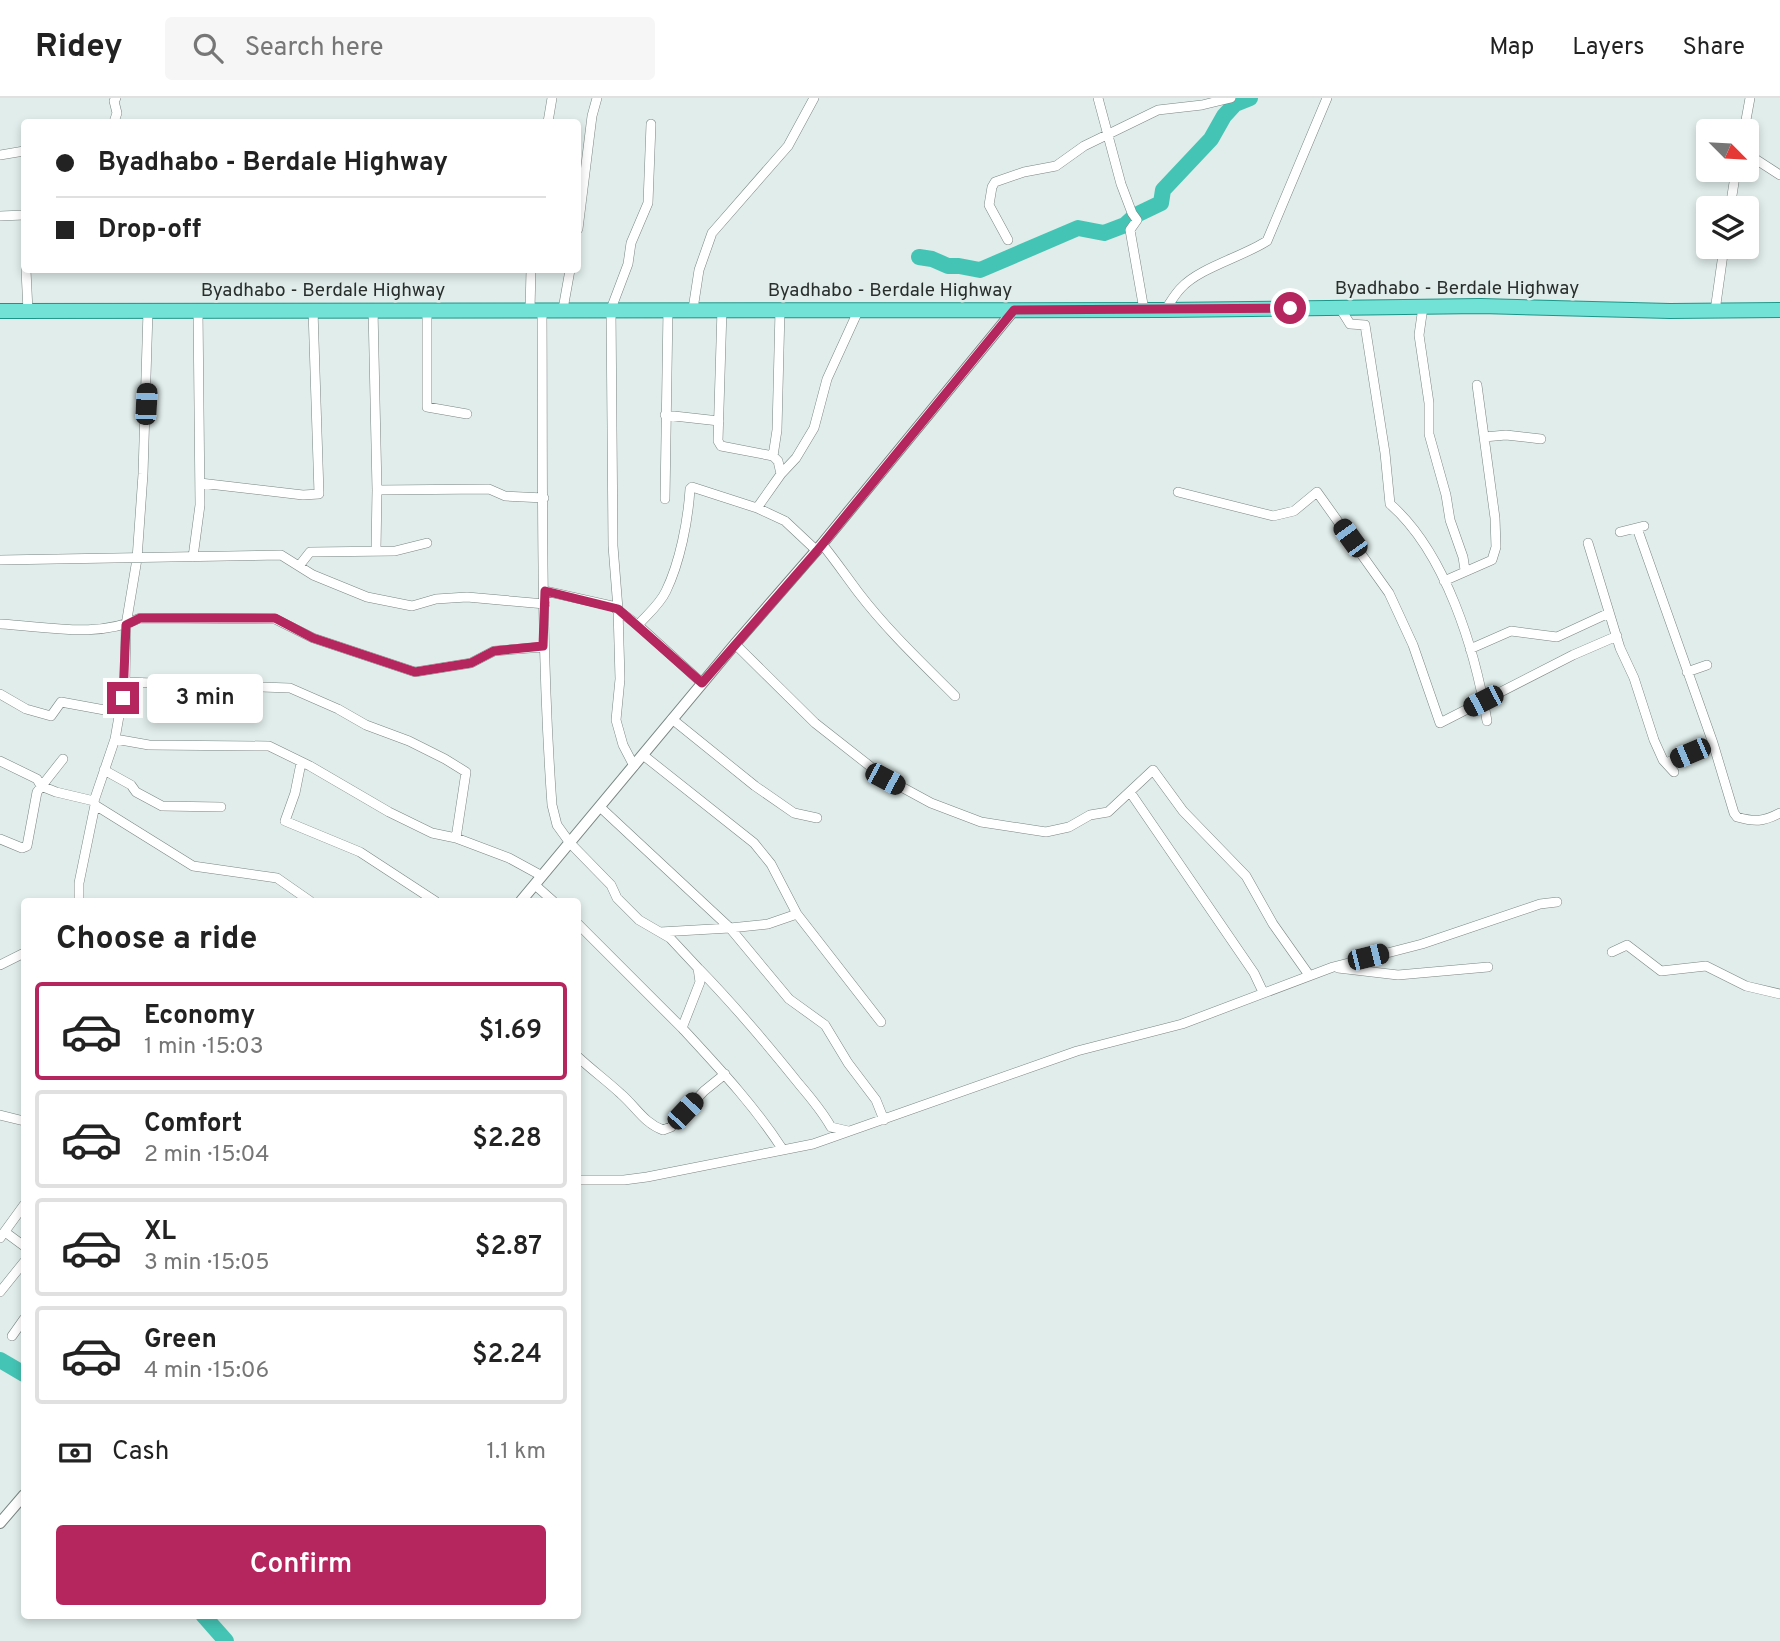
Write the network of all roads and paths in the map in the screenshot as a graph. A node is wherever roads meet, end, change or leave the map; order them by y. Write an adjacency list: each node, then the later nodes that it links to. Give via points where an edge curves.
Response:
1 (116, 98): 9 (street)
2 (552, 98): 10 (street)
3 (597, 98): 18 (street)
4 (814, 98): 33 (street, via 788,146 712,233 699,270)
5 (1098, 98): 13 (street)
6 (1231, 98): 13 (street, via 1158,110)
7 (1327, 98): 43 (street, via 1267,241 1200,273 1181,287)
8 (1750, 98): 11 (street)
9 (115, 119)
10 (548, 119)
11 (1746, 119)
12 (651, 124): 31 (street, via 648,204)
13 (1110, 135): 21 (street, via 1073,152 1056,166 995,182 989,205); 42 (street, via 1134,217 1130,230)
14 (21, 152): 15 (street)
15 (0, 155)
16 (1759, 161): 17 (street)
17 (1780, 175)
18 (581, 205)
19 (21, 215): 20 (street)
20 (0, 216)
21 (1008, 240)
22 (1722, 259): 47 (street)
23 (26, 273): 46 (street)
24 (531, 273): 29 (street)
25 (569, 273): 30 (street)
26 (1423, 307): 27 (main road, Byadhabo - Berdale Highway); 47 (main road, Byadhabo - Berdale Highway); 71 (street, via 1419,335 1429,434)
27 (1340, 308): 43 (main road, Byadhabo - Berdale Highway); 72 (street, via 1350,324 1365,326 1390,505 1403,515)
28 (373, 309): 38 (main road, Byadhabo - Berdale Highway); 39 (main road, Byadhabo - Berdale Highway); 57 (street)
29 (536, 309): 30 (main road, Byadhabo - Berdale Highway); 39 (main road, Byadhabo - Berdale Highway); 59 (street)
30 (563, 309): 31 (main road, Byadhabo - Berdale Highway)
31 (611, 309): 32 (main road, Byadhabo - Berdale Highway); 75 (street, via 613,547)
32 (668, 309): 33 (main road, Byadhabo - Berdale Highway); 50 (street)
33 (693, 309): 34 (main road, Byadhabo - Berdale Highway)
34 (722, 309): 40 (main road, Byadhabo - Berdale Highway); 51 (street)
35 (859, 309): 40 (main road, Byadhabo - Berdale Highway); 41 (main road, Byadhabo - Berdale Highway); 55 (street, via 827,379 814,428)
36 (148, 310): 37 (main road, Byadhabo - Berdale Highway); 46 (main road, Byadhabo - Berdale Highway); 68 (street)
37 (198, 310): 38 (main road, Byadhabo - Berdale Highway); 56 (street)
38 (313, 310): 56 (street, via 319,494)
39 (427, 310): 49 (street, via 427,407)
40 (780, 310): 54 (street)
41 (1014, 310): 42 (main road, Byadhabo - Berdale Highway); 65 (street)
42 (1144, 310): 43 (main road, Byadhabo - Berdale Highway)
43 (1165, 310)
44 (1780, 310): 47 (main road, Byadhabo - Berdale Highway)
45 (0, 311): 46 (main road, Byadhabo - Berdale Highway)
46 (28, 311)
47 (1715, 311)
48 (1478, 385): 52 (street)
49 (467, 414)
50 (665, 415): 51 (street); 60 (street)
51 (719, 421): 54 (street, via 721,446)
52 (1484, 437): 53 (street); 71 (street, via 1496,547 1492,560)
53 (1541, 439)
54 (773, 456): 55 (street)
55 (781, 474): 61 (street)
56 (200, 482): 67 (street)
57 (377, 490): 59 (street, via 489,489 505,496); 66 (street)
58 (1178, 492): 90 (street, via 1273,516 1294,511 1317,492 1389,593 1440,723)
59 (544, 498): 73 (street)
60 (665, 499)
61 (757, 508): 65 (street, via 785,521); 79 (street, via 692,487 666,591)
62 (1620, 532): 85 (street, via 1641,527)
63 (427, 543): 66 (street, via 395,551)
64 (1588, 543): 76 (street)
65 (820, 548): 81 (street); 89 (street)
66 (376, 550): 70 (street, via 310,552)
67 (193, 557): 68 (street); 70 (street, via 281,555)
68 (137, 559): 69 (street); 78 (street)
69 (0, 560)
70 (299, 566): 74 (street, via 367,597 412,606 467,597)
71 (1465, 570): 72 (street)
72 (1444, 581): 83 (street)
73 (545, 591): 74 (street); 75 (street)
74 (545, 604): 82 (street)
75 (618, 609): 79 (street); 101 (street, via 616,720 622,745)
76 (1609, 613): 80 (street); 83 (street, via 1557,637 1511,631)
77 (0, 624): 78 (street, via 54,628)
78 (126, 625): 82 (street, via 140,618 275,618 313,638 415,672 471,663 494,651); 86 (street)
79 (638, 625): 87 (street)
80 (1617, 636): 90 (street); 100 (street)
81 (735, 644): 87 (street); 105 (street, via 815,723 885,779 981,822 1046,832 1108,812)
82 (543, 646): 113 (street, via 552,804 557,825)
83 (1470, 649): 90 (street)
84 (1707, 665): 85 (street)
85 (1688, 672): 95 (street)
86 (125, 682): 91 (street); 111 (street, via 290,688 409,741 466,772)
87 (702, 683): 92 (street)
88 (0, 694): 91 (street, via 51,716 61,702)
89 (955, 696)
90 (1483, 701): 93 (street)
91 (121, 713): 94 (street)
92 (672, 719): 96 (street); 110 (street, via 794,813)
93 (1487, 721)
94 (115, 739): 99 (street, via 149,745 269,746); 102 (street)
95 (1713, 743): 100 (street); 109 (street, via 1737,817 1766,821)
96 (643, 755): 101 (street); 121 (street, via 754,843 771,864)
97 (63, 759): 104 (street)
98 (0, 761): 104 (street, via 37,779)
99 (301, 763): 111 (street, via 432,833); 117 (street, via 285,821 360,852)
100 (1666, 763): 103 (street)
101 (634, 766): 108 (street)
102 (104, 770): 106 (street); 107 (street, via 162,806)
103 (1674, 772)
104 (41, 786): 106 (street); 112 (street, via 27,846)
105 (1130, 792): 131 (street, via 1153,770 1183,811 1246,876 1273,925); 132 (street, via 1254,972)
106 (94, 803): 115 (street); 116 (street, via 193,866 277,878)
107 (221, 807)
108 (600, 807): 113 (street); 123 (street)
109 (1780, 813)
110 (817, 818)
111 (456, 838): 114 (street, via 509,858)
112 (0, 839)
113 (570, 843): 114 (street); 124 (street, via 639,920)
114 (539, 880): 118 (street); 119 (street)
115 (79, 898)
116 (306, 898)
117 (430, 898)
118 (524, 898)
119 (551, 898)
120 (1557, 901): 128 (street)
121 (797, 914): 123 (street, via 768,924); 134 (street)
122 (581, 927): 135 (street)
123 (730, 928): 124 (street); 140 (street, via 789,999 825,1025 876,1100)
124 (660, 932): 130 (street)
125 (1612, 952): 133 (street, via 1627,945 1661,971 1706,966 1746,986)
126 (21, 954): 127 (street)
127 (0, 965)
128 (1333, 967): 129 (street, via 1398,975); 131 (street)
129 (1488, 967)
130 (698, 968): 135 (street, via 700,982); 141 (street, via 779,1059 831,1127)
131 (1309, 975): 132 (street)
132 (1263, 992): 140 (street, via 1182,1024 1077,1051)
133 (1780, 994)
134 (881, 1022)
135 (682, 1028): 137 (street)
136 (581, 1060): 137 (street, via 641,1116 663,1130)
137 (725, 1074): 142 (street)
138 (0, 1115): 139 (street)
139 (21, 1120)
140 (884, 1120): 141 (street)
141 (850, 1131): 142 (street)
142 (783, 1150): 143 (street, via 647,1177)
143 (581, 1180)
144 (21, 1209): 145 (street)
145 (3, 1235): 146 (street)
146 (21, 1244)
147 (21, 1266): 148 (street)
148 (0, 1292)
149 (21, 1323): 150 (street)
150 (12, 1336)
151 (21, 1498): 152 (street)
152 (0, 1523)

